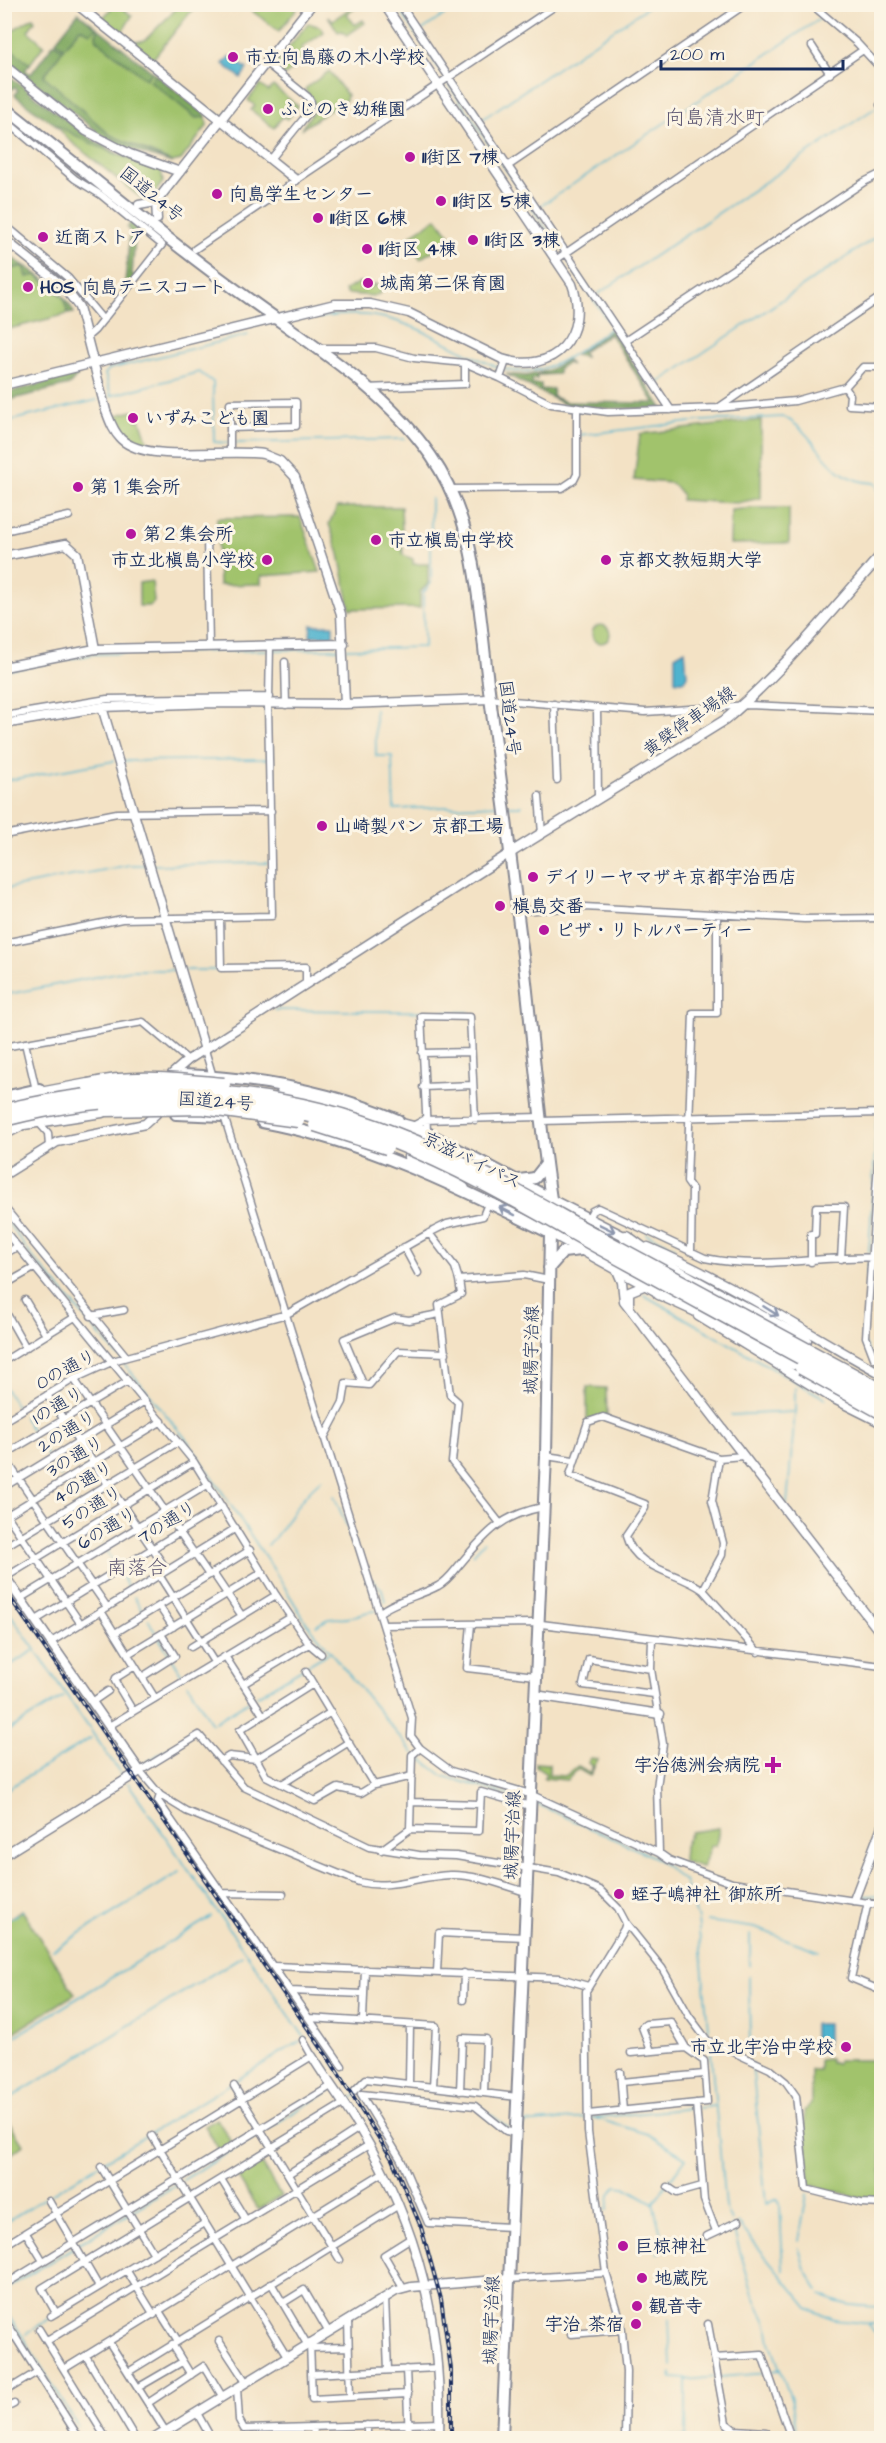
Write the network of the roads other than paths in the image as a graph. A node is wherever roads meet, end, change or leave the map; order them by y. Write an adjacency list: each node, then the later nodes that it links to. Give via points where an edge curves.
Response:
1 (82, 4): 20 (street, via 80,7)
2 (312, 4): 12 (street)
3 (384, 4): 16 (street)
4 (400, 4): 16 (street)
5 (558, 4): 16 (street)
6 (746, 4): 22 (street)
7 (812, 4): 11 (street)
8 (877, 4): 9 (main road)
9 (882, 9)
10 (812, 46): 15 (street)
11 (863, 50): 14 (street); 15 (street)
12 (266, 63): 20 (street); 21 (street, via 308,97 311,107)
13 (4, 65): 23 (street, via 86,131 130,154)
14 (882, 70)
15 (830, 74): 33 (street)
16 (445, 81): 22 (street); 25 (street); 33 (street)
17 (4, 98): 27 (main road, 国道24号)
18 (4, 107): 35 (main road, 国道24号)
19 (4, 119): 36 (street, via 75,179 162,244)
20 (221, 120): 21 (street); 23 (street)
21 (271, 159): 25 (street)
22 (508, 166): 33 (street)
23 (180, 172): 26 (street)
24 (882, 174): 38 (street, via 864,182)
25 (294, 181): 31 (street)
26 (156, 202): 27 (street); 28 (street)
27 (139, 205): 28 (main road, 国道24号)
28 (157, 219): 31 (main road, 国道24号)
29 (4, 225): 32 (street)
30 (4, 239): 32 (street)
31 (195, 249): 35 (main road, 国道24号, via 259,298)
32 (30, 254): 36 (street, via 73,282); 37 (street, via 74,299)
33 (562, 254): 38 (street); 43 (street, via 579,306 573,333 549,358)
34 (882, 296): 48 (street)
35 (276, 317): 39 (main road, 国道24号); 40 (street); 43 (street, via 350,303 394,308)
36 (104, 320): 37 (street)
37 (87, 337): 40 (street)
38 (625, 341): 50 (street)
39 (317, 348): 41 (street, via 376,348 414,358); 46 (main road, 国道24号)
40 (94, 363): 44 (street); 52 (street, via 111,425 134,448 147,453)
41 (465, 363): 43 (street); 46 (street, via 465,384)
42 (882, 367): 45 (street, via 863,367)
43 (503, 370): 49 (street, via 551,404)
44 (4, 385)
45 (845, 387): 47 (street, via 850,395 849,405); 48 (street, via 795,401)
46 (365, 388): 53 (main road, 国道24号, via 417,437)
47 (882, 407)
48 (718, 408): 50 (street)
49 (577, 409): 50 (street); 53 (street, via 577,474 562,488)
50 (671, 410)
51 (230, 428): 51 (street, via 230,403 296,402 296,426); 52 (street)
52 (230, 445): 60 (street, via 271,457 295,477 339,604)
53 (450, 489): 65 (main road, 国道24号, via 464,523 473,562)
54 (69, 516): 55 (street)
55 (4, 531)
56 (207, 536): 59 (street)
57 (882, 554): 71 (main road, 黄檗停車場線)
58 (4, 556): 62 (street, via 66,544 72,547 77,554)
59 (210, 647): 61 (street); 62 (street)
60 (344, 647): 61 (street); 68 (street)
61 (270, 648): 67 (street)
62 (95, 649): 64 (street)
63 (285, 662): 70 (street)
64 (4, 667)
65 (490, 699): 68 (street); 69 (street); 86 (main road, 国道24号)
66 (171, 700): 67 (street); 72 (street); 74 (street, via 107,699)
67 (268, 702): 70 (street); 82 (street)
68 (345, 704): 70 (street)
69 (554, 704): 73 (street); 79 (street)
70 (286, 705)
71 (742, 705): 73 (street, via 645,711); 75 (street); 81 (main road, 黄檗停車場線)
72 (102, 707): 74 (street); 83 (street)
73 (597, 708): 81 (street)
74 (43, 711): 76 (street)
75 (882, 711)
76 (28, 714): 77 (street); 78 (street)
77 (4, 716)
78 (4, 724)
79 (557, 780)
80 (539, 796): 84 (street)
81 (598, 800): 84 (main road, 黄檗停車場線)
82 (271, 812): 83 (street); 89 (street, via 272,916)
83 (133, 814): 85 (street, via 117,813); 90 (street)
84 (542, 834): 86 (main road, 黄檗停車場線)
85 (4, 835)
86 (510, 854): 87 (main road, 国道24号); 93 (street)
87 (517, 911): 88 (street, via 584,907); 114 (main road, 国道24号)
88 (717, 915): 91 (street); 112 (street, via 717,1013 693,1013)
89 (220, 917): 90 (street); 93 (street, via 221,968 306,967)
90 (164, 918): 92 (street, via 122,919); 96 (street)
91 (882, 918)
92 (4, 943)
93 (306, 983): 96 (street)
94 (25, 1043): 95 (street); 99 (street, via 143,1022); 104 (street)
95 (4, 1047)
96 (204, 1050): 99 (street); 101 (street)
97 (422, 1053): 98 (street); 98 (street, via 421,1017 470,1017); 103 (street)
98 (471, 1053): 102 (street)
99 (188, 1060): 100 (street)
100 (172, 1074): 101 (main road, 国道24号); 104 (main road, 国道24号, via 108,1077); 109 (street)
101 (213, 1077): 118 (main road, 国道24号, via 329,1096)
102 (473, 1085): 103 (street); 115 (street)
103 (423, 1087): 118 (street)
104 (36, 1090): 105 (main road, 国道24号)
105 (4, 1096)
106 (4, 1105): 118 (highway, bridge, via 118,1078 174,1078 283,1093)
107 (882, 1105): 110 (street)
108 (4, 1110): 175 (highway, 京滋バイパス, bridge, via 88,1095 189,1090 266,1097 352,1118 408,1138 472,1168)
109 (156, 1114): 111 (main road, 国道24号); 116 (main road, 国道24号); 120 (street, via 145,1124 69,1138)
110 (879, 1114): 112 (street); 122 (street)
111 (224, 1116): 125 (main road, 国道24号, via 320,1135 387,1157); 157 (street)
112 (690, 1117): 114 (street); 137 (street, via 687,1182 692,1189)
113 (4, 1119): 179 (highway, 京滋バイパス, bridge, via 89,1104 178,1099 270,1107 349,1126 484,1184)
114 (540, 1119): 115 (street); 121 (main road, 国道24号)
115 (475, 1120): 118 (street)
116 (40, 1124): 119 (main road, 国道24号); 120 (street, via 48,1133)
117 (4, 1126): 125 (highway, bridge, via 118,1109 219,1110 308,1123 410,1157)
118 (422, 1127): 124 (main road, 国道24号)
119 (4, 1134)
120 (49, 1147): 123 (street)
121 (546, 1164): 124 (main road, via 535,1178); 126 (main road, 国道24号)
122 (879, 1167): 139 (street)
123 (4, 1175)
124 (516, 1179): 126 (main road, 国道24号)
125 (463, 1189): 127 (main road, 国道24号)
126 (550, 1199): 129 (street); 132 (main road, 国道24号)
127 (489, 1201): 131 (street, 0の通り, via 478,1218 447,1224); 132 (main road, 国道24号, one-way to 127)
128 (4, 1207): 160 (street)
129 (588, 1219): 133 (street, one-way to 133); 137 (street, via 598,1209)
130 (4, 1230): 134 (street)
131 (429, 1233): 135 (street, 0の通り); 149 (street, via 455,1267)
132 (550, 1233): 136 (street); 145 (main road, 城陽宇治線)
133 (626, 1237): 147 (street); 173 (highway)
134 (16, 1247): 138 (street); 144 (street)
135 (404, 1247): 148 (street); 157 (street, 0の通り)
136 (581, 1250): 145 (main road, via 563,1252); 146 (street)
137 (691, 1251): 140 (street)
138 (4, 1254)
139 (870, 1257): 141 (street); 142 (street); 168 (street, via 866,1336 874,1358)
140 (705, 1258): 143 (street, via 749,1264); 147 (street)
141 (882, 1258)
142 (841, 1259): 143 (street); 143 (street, via 844,1207 816,1207)
143 (811, 1262)
144 (34, 1268): 152 (street); 161 (street)
145 (549, 1268): 150 (main road, 城陽宇治線)
146 (616, 1268): 151 (street); 155 (street)
147 (700, 1269): 169 (street, one-way to 169)
148 (418, 1273)
149 (459, 1280): 150 (street, via 524,1275); 158 (street, via 461,1294 439,1305)
150 (549, 1280): 192 (main road, 城陽宇治線)
151 (646, 1285): 153 (street); 155 (street, via 629,1292)
152 (4, 1286)
153 (659, 1293): 178 (street); 181 (highway, bridge)
154 (25, 1300): 162 (street)
155 (629, 1308): 193 (street)
156 (124, 1310): 160 (street)
157 (287, 1314): 165 (street, 0の通り); 187 (street)
158 (440, 1314): 164 (street); 174 (street, via 409,1320 395,1318 344,1339)
159 (8, 1316): 163 (street)
160 (92, 1316): 165 (street)
161 (75, 1317): 162 (street); 167 (street)
162 (46, 1335): 163 (street)
163 (26, 1348): 166 (street)
164 (446, 1353): 174 (street, via 398,1351 369,1385); 211 (street, via 450,1395 458,1402 452,1462)
165 (125, 1357): 167 (street, 0の通り)
166 (4, 1361)
167 (114, 1361): 171 (street, 0の通り); 172 (street)
168 (882, 1362)
169 (861, 1363): 170 (street); 178 (street)
170 (882, 1374)
171 (74, 1379): 176 (street, 0の通り); 180 (street)
172 (128, 1381): 177 (street); 180 (street, 1の通り)
173 (882, 1382)
174 (363, 1384): 187 (street, via 346,1383 344,1402)
175 (882, 1390)
176 (47, 1395): 182 (street); 183 (street, 0の通り)
177 (145, 1401): 184 (street); 186 (street, 2の通り)
178 (839, 1401): 185 (street)
179 (882, 1402)
180 (91, 1403): 182 (street, 1の通り); 186 (street)
181 (882, 1413)
182 (64, 1420): 188 (street); 191 (street, 1の通り)
183 (4, 1421)
184 (162, 1421): 189 (street); 190 (street, 3の通り)
185 (882, 1423)
186 (106, 1425): 188 (street, 2の通り); 190 (street)
187 (324, 1438): 238 (street)
188 (79, 1442): 197 (street); 199 (street, 2の通り)
189 (178, 1442): 196 (street); 198 (street, 4の通り)
190 (121, 1446): 197 (street, 3の通り); 198 (street)
191 (4, 1456): 199 (street)
192 (546, 1456): 195 (street); 207 (main road, 城陽宇治線)
193 (743, 1456): 194 (street); 250 (street)
194 (719, 1458): 195 (street, via 603,1417 588,1422); 230 (street, via 712,1502 722,1535 722,1555)
195 (573, 1460): 230 (street, via 570,1475 645,1504 626,1536 642,1559)
196 (194, 1462): 201 (street); 203 (street, 5の通り)
197 (93, 1463): 200 (street); 204 (street, 3の通り)
198 (135, 1468): 200 (street, 4の通り); 203 (street)
199 (19, 1478): 202 (street, 2の通り); 204 (street)
200 (108, 1484): 205 (street); 210 (street, 4の通り)
201 (209, 1484): 206 (street); 208 (street, 6の通り)
202 (4, 1486)
203 (150, 1489): 205 (street, 5の通り); 208 (street)
204 (33, 1499): 209 (street, 3の通り); 210 (street)
205 (123, 1505): 212 (street); 216 (street, 5の通り)
206 (222, 1506): 213 (street); 214 (street, 7の通り)
207 (543, 1507): 211 (street, via 519,1512); 245 (main road, 城陽宇治線)
208 (165, 1511): 212 (street, 6の通り); 214 (street)
209 (5, 1515): 215 (street)
210 (48, 1521): 215 (street, 4の通り); 216 (street)
211 (499, 1522): 238 (street, via 438,1586 388,1605)
212 (138, 1527): 218 (street); 222 (street, 6の通り)
213 (236, 1528): 219 (street); 220 (street)
214 (180, 1532): 218 (street, 7の通り); 220 (street)
215 (22, 1537): 217 (street, 4の通り); 221 (street)
216 (63, 1542): 221 (street, 5の通り); 222 (street)
217 (4, 1547)
218 (152, 1549): 223 (street); 229 (street, 7の通り)
219 (250, 1550): 224 (street); 225 (street)
220 (194, 1554): 223 (street); 225 (street)
221 (36, 1558): 227 (street, 5の通り); 228 (street)
222 (78, 1564): 228 (street, 6の通り); 229 (street)
223 (167, 1570): 226 (street)
224 (263, 1572): 231 (street); 232 (street)
225 (211, 1574): 231 (street); 233 (street)
226 (159, 1575): 233 (street); 237 (street)
227 (5, 1576): 234 (street)
228 (51, 1580): 234 (street, 6の通り); 235 (street)
229 (92, 1586): 235 (street, 7の通り); 237 (street)
230 (703, 1590): 256 (street)
231 (227, 1594): 239 (street); 241 (street)
232 (276, 1595): 239 (street); 240 (street)
233 (173, 1597): 236 (street); 241 (street)
234 (21, 1598): 242 (street)
235 (66, 1602): 242 (street, 7の通り); 243 (street)
236 (159, 1606): 247 (street); 248 (street)
237 (104, 1609): 243 (street); 248 (street)
238 (379, 1613): 246 (street)
239 (242, 1616): 252 (street)
240 (291, 1617): 254 (street); 259 (street)
241 (186, 1619): 247 (street); 252 (street)
242 (36, 1620): 253 (street)
243 (81, 1623): 253 (street)
244 (471, 1624): 245 (street); 246 (street); 265 (street, via 468,1668)
245 (538, 1624): 251 (street); 265 (main road, 城陽宇治線)
246 (383, 1625): 280 (street, via 412,1718 411,1736)
247 (173, 1627): 249 (street)
248 (115, 1634): 257 (street)
249 (160, 1634): 257 (street); 266 (street, via 175,1656)
250 (882, 1635)
251 (652, 1639): 256 (street); 263 (street)
252 (200, 1641): 255 (street); 260 (street)
253 (51, 1642): 273 (street)
254 (309, 1644): 258 (street); 268 (street)
255 (191, 1647)
256 (758, 1652): 262 (street)
257 (128, 1654): 261 (street)
258 (321, 1654)
259 (225, 1656): 260 (street); 268 (street)
260 (214, 1662): 272 (street)
261 (135, 1666): 266 (street); 274 (street, via 115,1681)
262 (882, 1666)
263 (651, 1669): 270 (street); 270 (street, via 589,1659 583,1685)
264 (306, 1672): 267 (street)
265 (536, 1676): 271 (main road, 城陽宇治線)
266 (142, 1677): 272 (street)
267 (313, 1683): 275 (street); 277 (street)
268 (243, 1684): 277 (street)
269 (108, 1691): 273 (street)
270 (654, 1694): 276 (street)
271 (535, 1695): 276 (street); 288 (main road, 城陽宇治線)
272 (154, 1698): 274 (street)
273 (92, 1702): 278 (street)
274 (133, 1712): 278 (street)
275 (331, 1712): 279 (street); 281 (street)
276 (660, 1714): 294 (street, via 663,1744 657,1787)
277 (263, 1715): 281 (street, via 240,1730)
278 (109, 1726): 283 (street)
279 (349, 1742): 285 (street); 286 (street)
280 (419, 1749): 284 (street, via 412,1755); 288 (street, via 451,1771)
281 (256, 1759): 282 (street, via 229,1756); 285 (street, via 266,1776)
282 (222, 1761): 283 (street, via 199,1735); 293 (street, via 244,1787)
283 (140, 1771): 287 (street); 295 (street)
284 (412, 1776): 286 (street); 289 (street)
285 (282, 1784): 286 (street, via 315,1800 338,1788 361,1793)
286 (374, 1785)
287 (160, 1795): 297 (street, via 186,1811 372,1885 390,1886 450,1875 470,1876); 298 (street, via 158,1801)
288 (530, 1801): 290 (street, via 481,1792); 294 (street); 296 (main road, 城陽宇治線)
289 (411, 1802): 290 (street); 292 (street)
290 (480, 1804): 292 (street, via 479,1831)
291 (882, 1826): 300 (street)
292 (410, 1828): 293 (street)
293 (381, 1850): 296 (street, via 456,1856)
294 (659, 1853): 300 (street, via 732,1882)
295 (4, 1855)
296 (527, 1868): 297 (main road, 城陽宇治線); 303 (street, via 591,1884 615,1905)
297 (526, 1892): 304 (main road, 城陽宇治線)
298 (222, 1893): 299 (street); 305 (street)
299 (283, 1894)
300 (854, 1900): 301 (street)
301 (868, 1902): 302 (street); 312 (street, via 851,1978)
302 (882, 1905)
303 (626, 1923): 310 (street); 358 (street, via 662,1968 689,2016 710,2042 770,2069 796,2096 806,2189 861,2203)
304 (525, 1937): 307 (street, via 439,1933); 309 (main road, 城陽宇治線)
305 (274, 1966): 306 (street); 311 (street)
306 (365, 1969): 307 (street); 313 (street)
307 (437, 1972): 308 (street)
308 (464, 1973): 309 (street); 314 (street)
309 (523, 1976): 310 (street, via 561,1978); 334 (main road, 城陽宇治線)
310 (588, 1986): 339 (street)
311 (290, 1991): 313 (street); 315 (street)
312 (882, 1991)
313 (364, 1994): 316 (street)
314 (463, 2000)
315 (309, 2018): 316 (street); 323 (street)
316 (363, 2020): 317 (street)
317 (410, 2025): 327 (street); 330 (street, via 436,2026)
318 (303, 2040): 322 (street)
319 (686, 2048): 320 (street); 320 (street, via 671,2022 646,2024 642,2027); 325 (street, via 704,2061)
320 (651, 2051): 321 (street)
321 (632, 2053)
322 (312, 2056): 329 (street); 335 (street)
323 (342, 2066)
324 (620, 2072): 326 (street)
325 (705, 2074): 326 (street); 337 (street, via 707,2102)
326 (621, 2082): 338 (street)
327 (409, 2083): 330 (street); 332 (street, via 366,2079)
328 (234, 2086): 335 (street)
329 (331, 2086): 336 (street); 341 (street)
330 (433, 2087): 331 (street)
331 (460, 2091): 333 (street); 333 (street, via 462,2038 486,2039)
332 (354, 2092)
333 (484, 2093): 334 (street)
334 (517, 2097): 342 (main road, 城陽宇治線)
335 (242, 2100): 341 (street); 346 (street)
336 (344, 2101): 340 (street); 345 (street)
337 (696, 2103): 338 (street); 353 (street)
338 (623, 2111): 339 (street)
339 (588, 2116): 382 (street)
340 (359, 2128): 344 (street); 349 (street)
341 (260, 2130): 345 (street); 350 (street)
342 (516, 2133): 366 (main road, 城陽宇治線); 366 (street, via 506,2131 475,2106 361,2094 401,2160 428,2223)
343 (152, 2136): 346 (street)
344 (369, 2145): 348 (street); 355 (street)
345 (272, 2148): 349 (street); 351 (street)
346 (160, 2150): 350 (street); 352 (street)
347 (101, 2167): 352 (street)
348 (384, 2172): 359 (street); 362 (street)
349 (288, 2174): 355 (street)
350 (178, 2179): 356 (street); 360 (street)
351 (221, 2179): 356 (street); 363 (street)
352 (111, 2181): 360 (street); 361 (street)
353 (702, 2186): 354 (street, via 677,2193); 368 (street)
354 (668, 2187)
355 (297, 2189): 362 (street); 363 (street)
356 (190, 2198): 365 (street); 367 (street)
357 (49, 2201): 361 (street)
358 (882, 2204)
359 (399, 2205): 371 (street); 375 (street)
360 (127, 2210): 367 (street); 373 (street)
361 (57, 2214): 369 (street); 373 (street)
362 (314, 2217): 375 (street); 380 (street)
363 (246, 2220): 372 (street)
364 (740, 2221): 368 (street)
365 (205, 2223): 372 (street); 376 (street)
366 (511, 2227): 383 (main road, 城陽宇治線)
367 (139, 2230): 376 (street); 379 (street)
368 (716, 2231): 370 (street)
369 (26, 2233): 374 (street); 378 (street)
370 (707, 2236)
371 (411, 2238): 386 (street); 389 (street, via 384,2255)
372 (215, 2240): 380 (street); 388 (street)
373 (73, 2243): 378 (street); 379 (street)
374 (5, 2245)
375 (332, 2245): 377 (street); 384 (street)
376 (154, 2254): 381 (street)
377 (340, 2260)
378 (43, 2261): 385 (street)
379 (85, 2262): 387 (street); 387 (street, via 42,2288 53,2315)
380 (232, 2268): 390 (street); 393 (street)
381 (127, 2271): 387 (street); 388 (street)
382 (606, 2273): 383 (street); 398 (street)
383 (508, 2279): 386 (street); 447 (main road, 城陽宇治線)
384 (271, 2283): 390 (street); 392 (street)
385 (4, 2285)
386 (426, 2286): 389 (street); 413 (street)
387 (99, 2287)
388 (136, 2287): 393 (street); 403 (street)
389 (403, 2288): 391 (street)
390 (250, 2295): 406 (street); 410 (street)
391 (385, 2297): 395 (street); 416 (street)
392 (283, 2303): 399 (street, via 304,2290); 407 (street)
393 (156, 2313): 405 (street); 406 (street)
394 (4, 2319): 401 (street)
395 (348, 2319): 399 (street); 408 (street)
396 (708, 2324): 411 (street)
397 (39, 2329): 403 (street)
398 (622, 2330): 400 (street); 448 (street)
399 (328, 2331): 407 (street)
400 (571, 2334)
401 (15, 2335): 402 (street); 418 (street)
402 (4, 2341)
403 (47, 2341): 414 (street)
404 (219, 2341): 422 (street)
405 (109, 2342): 409 (street); 417 (street)
406 (175, 2343): 412 (street); 417 (street)
407 (309, 2345): 408 (street); 410 (street); 420 (street)
408 (348, 2347): 419 (street)
409 (86, 2356): 414 (street); 440 (street)
410 (287, 2357): 422 (street)
411 (714, 2358): 449 (street, via 726,2423 735,2430 766,2432); 450 (street, via 762,2355)
412 (182, 2362): 421 (street); 423 (street)
413 (438, 2368): 415 (street); 433 (street)
414 (64, 2369): 439 (street)
415 (406, 2369): 416 (street); 426 (street)
416 (388, 2370): 419 (street)
417 (130, 2371): 423 (street)
418 (37, 2372): 425 (street); 438 (street)
419 (349, 2372): 420 (street); 428 (street)
420 (311, 2374): 428 (street, via 312,2399)
421 (190, 2375): 427 (street, via 204,2366); 429 (street)
422 (246, 2382): 424 (street)
423 (139, 2386): 429 (street)
424 (237, 2388): 427 (street); 436 (street, via 239,2420 244,2428)
425 (4, 2392)
426 (408, 2394): 428 (street); 434 (street)
427 (222, 2396): 432 (street)
428 (350, 2397)
429 (148, 2403): 437 (street)
430 (14, 2404): 431 (street)
431 (4, 2409)
432 (197, 2413): 437 (street); 442 (street)
433 (440, 2423): 434 (street); 446 (street)
434 (408, 2424): 435 (street); 445 (street)
435 (367, 2425): 436 (street); 444 (street)
436 (314, 2427): 443 (street)
437 (166, 2432): 441 (street)
438 (79, 2439)
439 (106, 2439)
440 (135, 2439)
441 (155, 2439)
442 (212, 2439)
443 (314, 2439)
444 (368, 2439)
445 (409, 2439)
446 (440, 2439)
447 (502, 2439)
448 (625, 2439)
449 (766, 2439)
450 (791, 2439)

